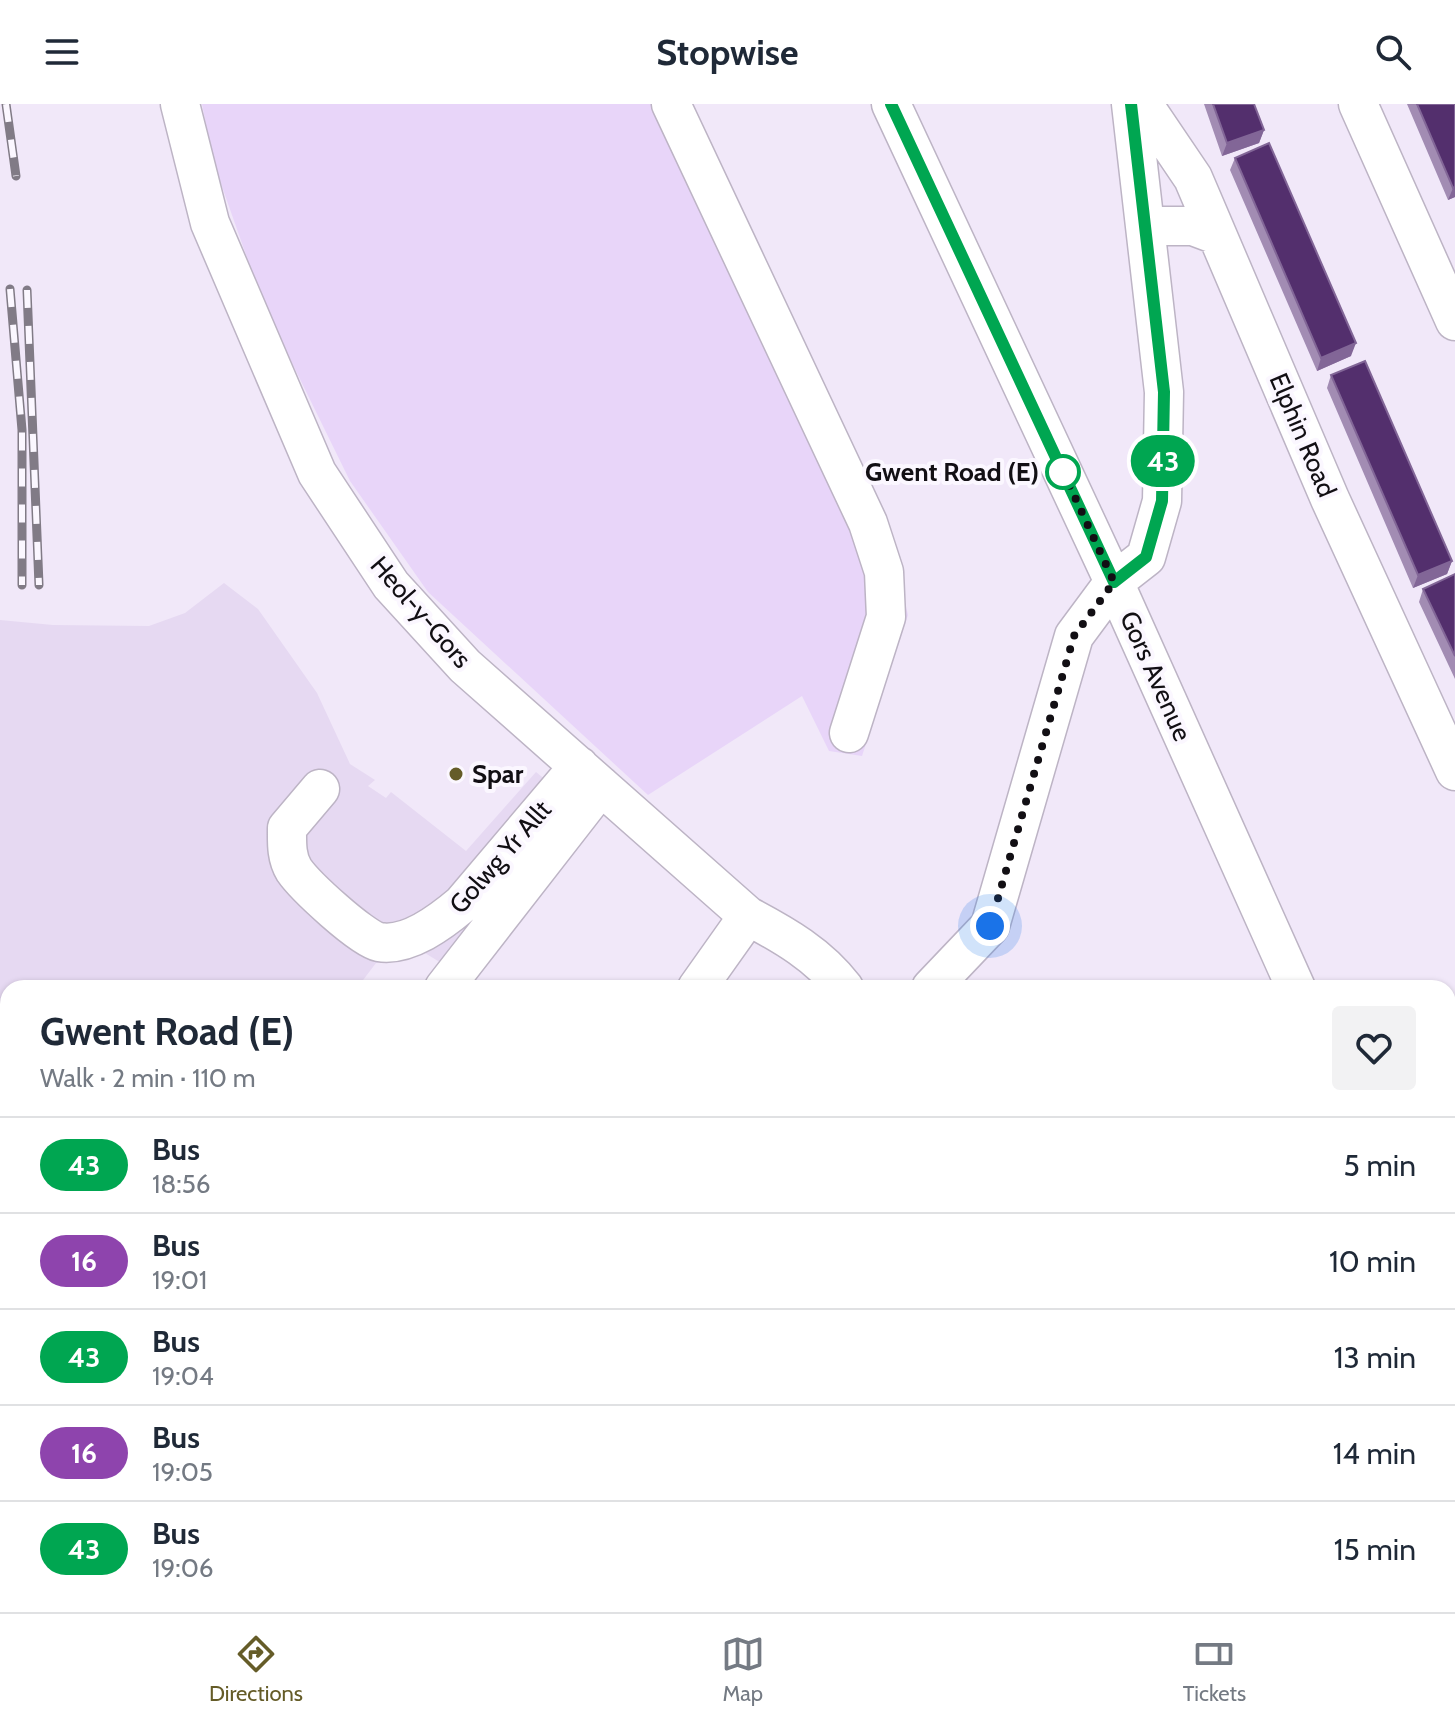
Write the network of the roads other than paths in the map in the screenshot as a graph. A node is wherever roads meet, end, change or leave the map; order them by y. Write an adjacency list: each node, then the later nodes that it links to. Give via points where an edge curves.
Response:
1 (180, 104): 13 (street, Heol-y-Gors, via 210,223 317,473 391,585 465,666)
2 (671, 104): 11 (street, via 868,523 884,572 886,617)
3 (891, 104): 10 (street, Gors Avenue)
4 (1131, 104): 7 (street)
5 (1143, 104): 8 (street, Elphin Road, via 1193,178)
6 (1358, 104): 9 (street)
7 (1146, 226): 8 (street, via 1193,226); 10 (street, via 1164,392 1162,501 1146,557)
8 (1217, 235): 12 (street, Elphin Road)
9 (1455, 321)
10 (1114, 582): 19 (street, via 1074,636 990,926); 20 (street, Gors Avenue)
11 (849, 733)
12 (1455, 771)
13 (590, 776): 14 (street, Golwg Yr Allt, via 442,922 406,938 380,942 360,932 294,871 287,828); 15 (street, Heol-y-Gors); 16 (street)
14 (320, 789)
15 (748, 916): 17 (street); 18 (street, Heol-y-Gors, via 793,940)
16 (450, 980)
17 (703, 980)
18 (838, 980)
19 (939, 980)
20 (1292, 980)

